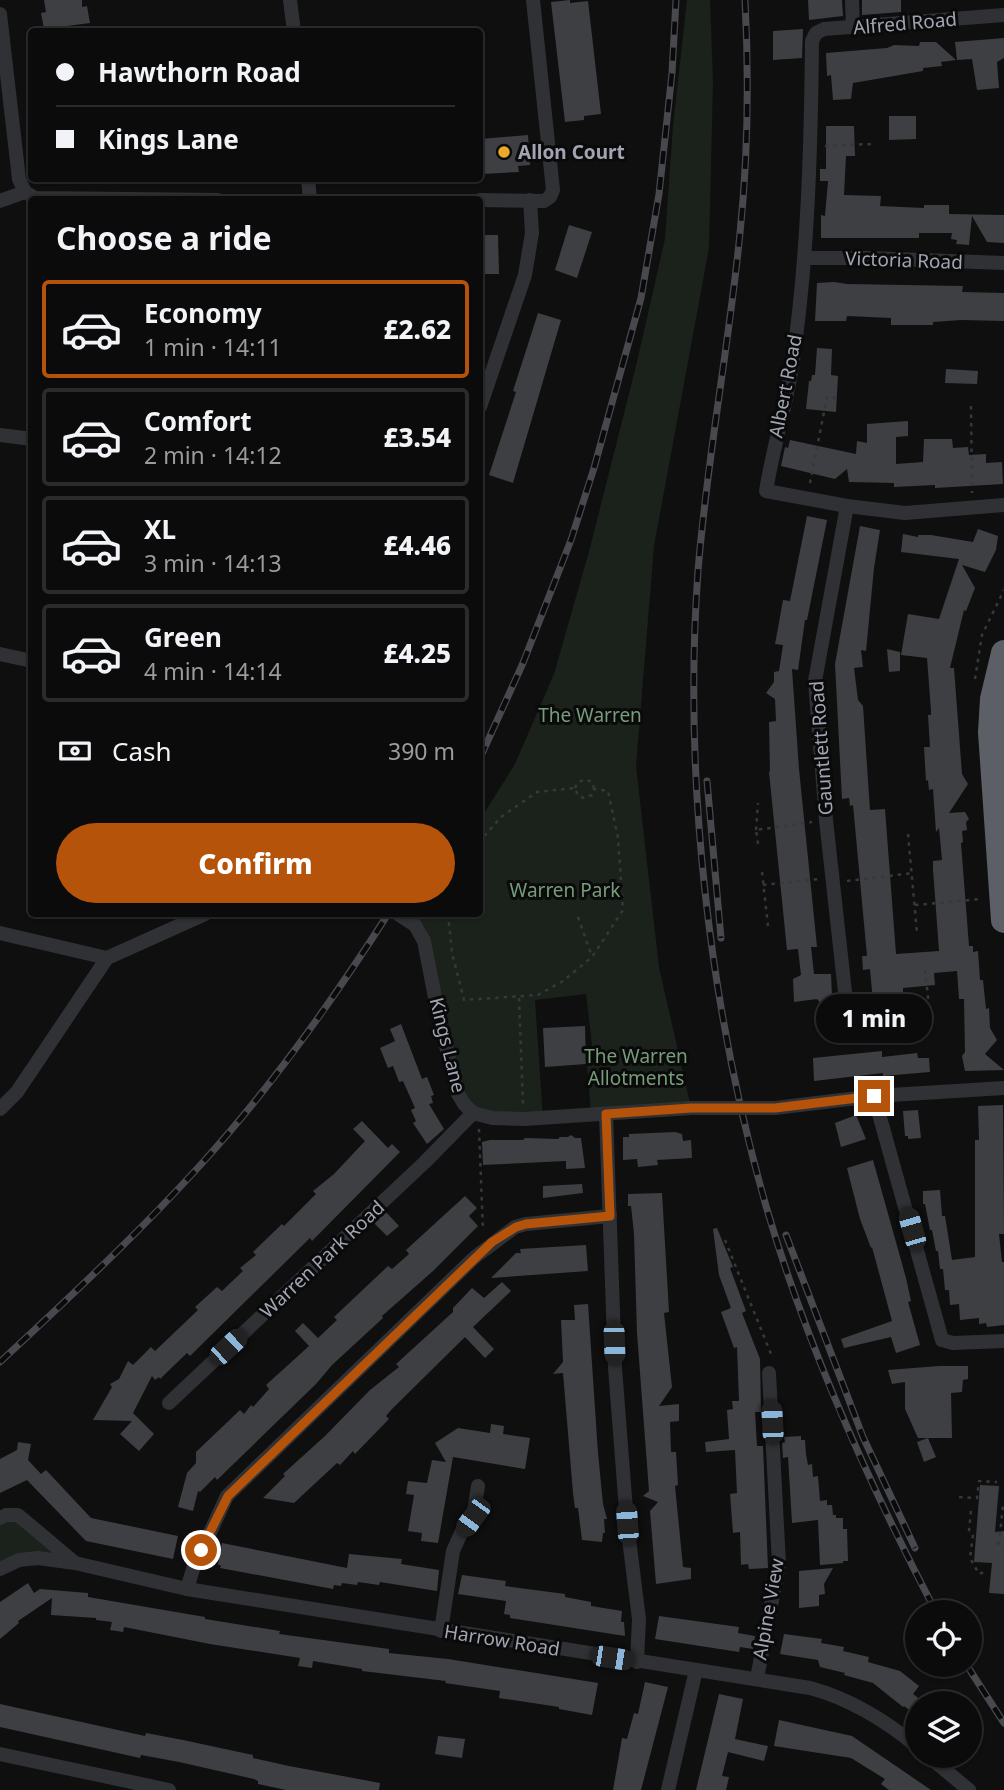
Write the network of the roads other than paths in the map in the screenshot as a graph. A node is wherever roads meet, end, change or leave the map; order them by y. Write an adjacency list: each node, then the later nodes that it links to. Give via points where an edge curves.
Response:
1 (290, 0): 6 (street)
2 (533, 0): 12 (street, via 553,190 544,201)
3 (852, 0): 7 (street)
4 (0, 14): 9 (street, via 19,179)
5 (1004, 15): 7 (street, Alfred Road)
6 (294, 28)
7 (853, 28): 8 (street, Alfred Road, via 824,29)
8 (812, 41): 14 (street, Albert Road)
9 (25, 192): 10 (street); 13 (street)
10 (32, 196)
11 (483, 200): 12 (street)
12 (530, 200): 16 (street, via 532,233 525,275)
13 (0, 201)
14 (804, 258): 15 (street, Victoria Road); 20 (street, Albert Road, via 793,361 766,491)
15 (1004, 263)
16 (483, 399)
17 (0, 435): 18 (street)
18 (28, 438)
19 (1004, 505): 20 (street, Albert Road, via 905,513)
20 (847, 506): 30 (street, Gauntlett Road, via 815,681)
21 (1004, 653): 24 (highway, via 991,732)
22 (0, 654): 23 (street)
23 (28, 660)
24 (1000, 808): 25 (highway)
25 (1003, 908)
26 (198, 917): 29 (street)
27 (403, 917): 34 (street, Kings Lane, via 415,925 424,941 458,1094)
28 (0, 933): 29 (street)
29 (107, 958): 33 (street)
30 (845, 992)
31 (1004, 1088): 32 (street, Kings Lane)
32 (874, 1096): 35 (street, Kings Lane, bridge, via 775,1108); 37 (street, via 942,1340)
33 (0, 1109)
34 (476, 1114): 35 (street, Kings Lane, via 524,1119); 39 (street, Warren Park Road)
35 (606, 1114): 36 (street)
36 (610, 1216): 44 (street, via 526,1224 492,1242 228,1496); 46 (street, via 615,1368 639,1619)
37 (1004, 1341)
38 (769, 1373): 48 (street, Alpine View, via 779,1564)
39 (169, 1403)
40 (478, 1486): 45 (street, via 473,1517 453,1551)
41 (0, 1518): 42 (street, Harrow Road, via 18,1515)
42 (75, 1563): 43 (street, Harrow Road, via 38,1558); 44 (street, Harrow Road)
43 (0, 1569)
44 (187, 1588): 45 (street, Harrow Road)
45 (441, 1631): 46 (street, Harrow Road)
46 (637, 1662): 47 (street, Harrow Road)
47 (696, 1670): 48 (street, Harrow Road); 53 (street)
48 (757, 1678): 49 (street, Harrow Road, via 836,1697)
49 (905, 1739)
50 (0, 1754): 52 (street)
51 (943, 1768): 54 (street)
52 (169, 1790)
53 (668, 1790)
54 (969, 1790)

